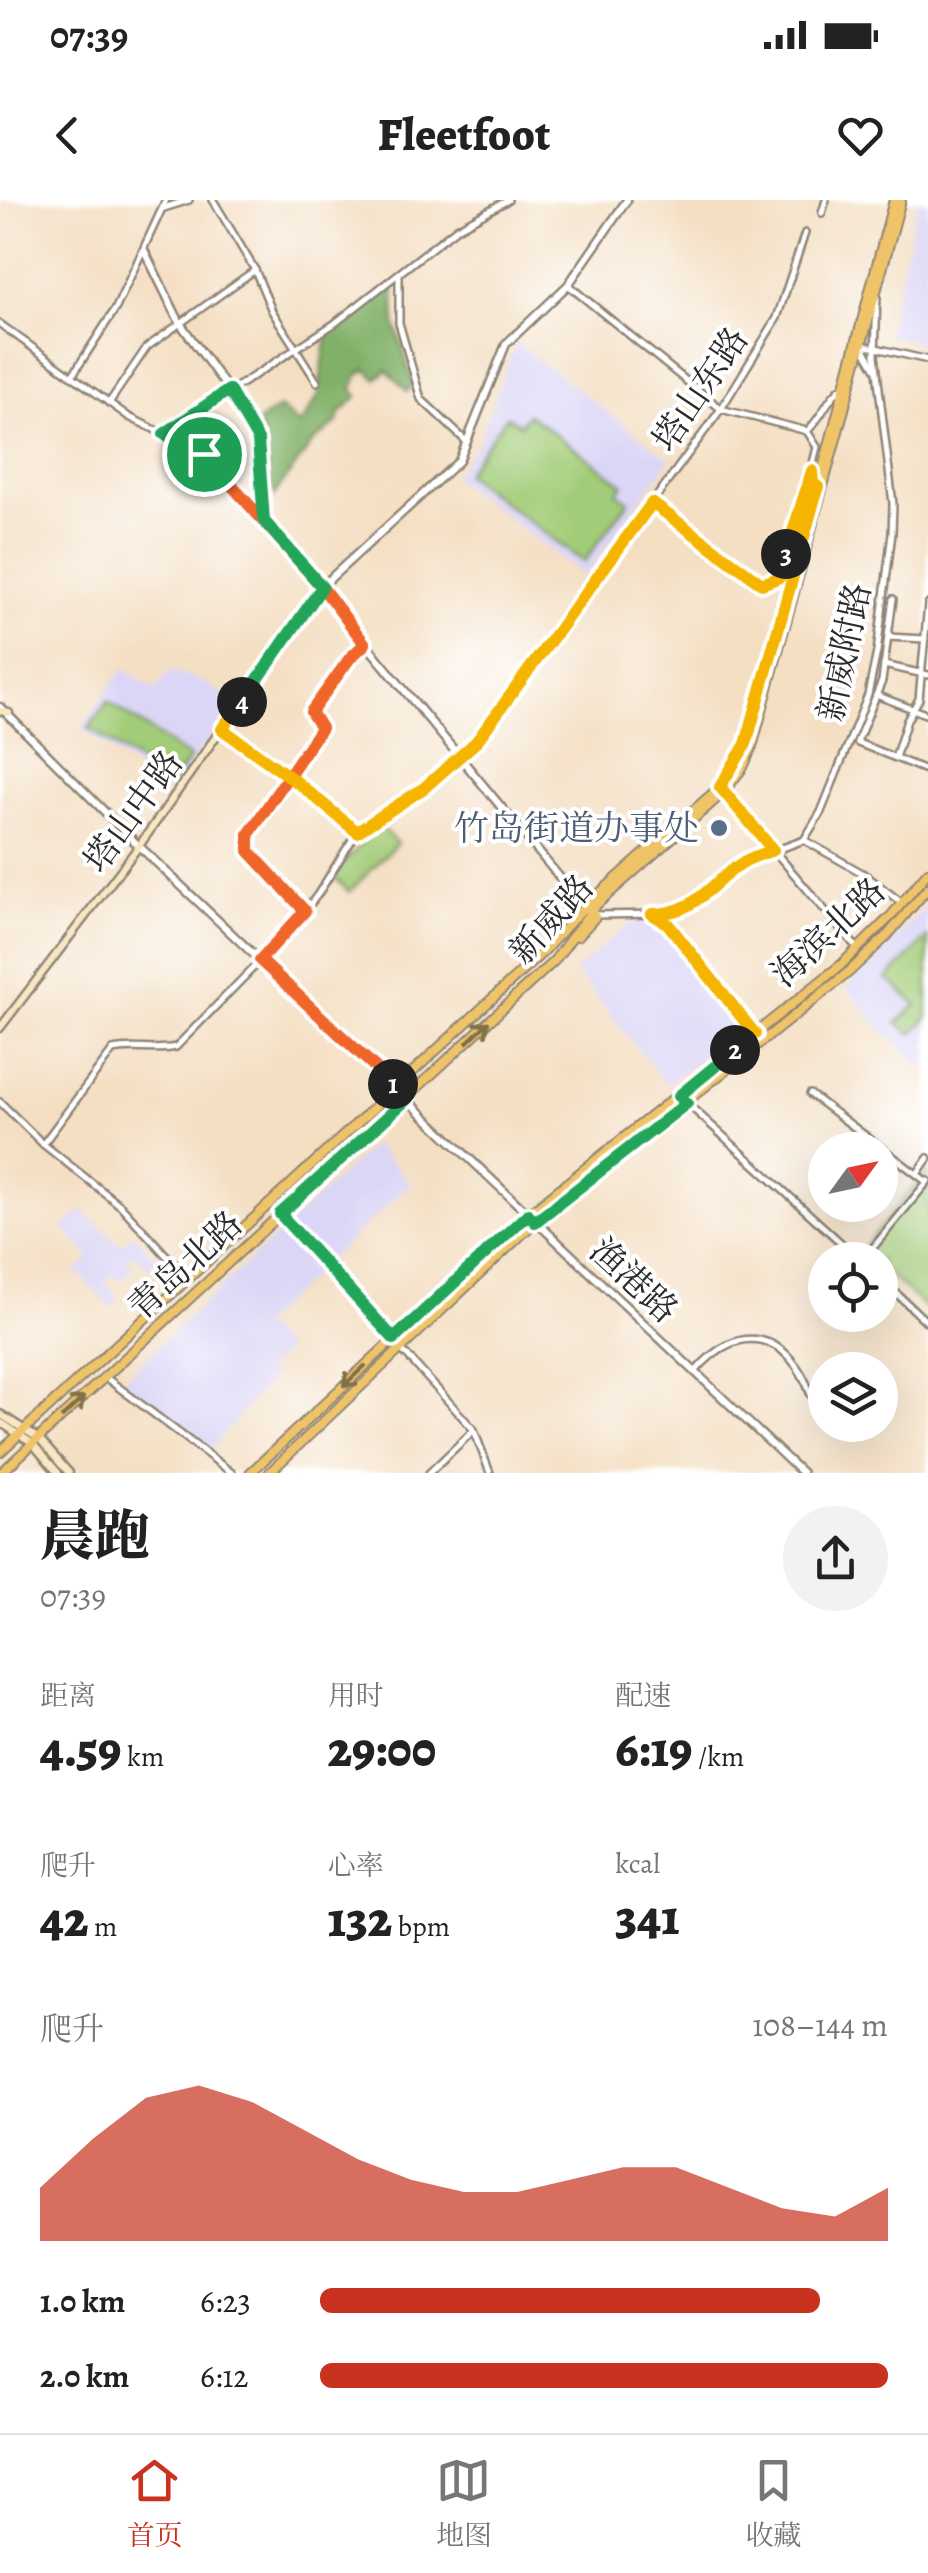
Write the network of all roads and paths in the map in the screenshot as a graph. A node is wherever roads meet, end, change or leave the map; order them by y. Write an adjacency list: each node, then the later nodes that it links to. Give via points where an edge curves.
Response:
1 (188, 200): 7 (street)
2 (212, 200): 11 (street)
3 (508, 200): 12 (street, via 457,228)
4 (627, 200): 13 (street, 塔山中路)
5 (826, 200): 8 (street)
6 (897, 200): 14 (main road, 新威路); 17 (main road, 新威路)
7 (165, 204): 10 (street)
8 (822, 213)
9 (805, 233): 27 (street, 塔山东路, via 777,318)
10 (144, 250): 15 (street); 22 (street)
11 (255, 270): 15 (street); 19 (street)
12 (399, 275): 19 (street); 30 (street, via 400,323 421,399)
13 (568, 284): 27 (street); 30 (street, 塔山中路, via 506,344)
14 (878, 288): 17 (main road, 新威路); 18 (street, 新威附路)
15 (180, 322): 25 (street); 26 (street, via 148,347)
16 (0, 324): 22 (street)
17 (858, 344): 18 (street); 21 (street); 24 (main road, 新威路); 55 (main road, 新威路, via 752,747)
18 (875, 347): 20 (street); 21 (street, 新威附路)
19 (296, 348): 23 (street); 25 (street)
20 (928, 360)
21 (878, 372): 50 (street, 新威附路, via 894,504 877,652)
22 (72, 376): 26 (street)
23 (317, 382)
24 (845, 386): 28 (street); 32 (main road, 新威路)
25 (229, 390): 29 (street); 34 (street, via 258,440)
26 (109, 403): 29 (street)
27 (721, 409): 28 (street); 33 (street, 塔山东路)
28 (807, 431): 31 (street, via 816,447)
29 (164, 434): 34 (street, via 204,454)
30 (467, 442): 35 (street, 塔山中路, via 459,462)
31 (812, 471): 32 (street); 33 (street, via 780,577 769,583)
32 (818, 487): 55 (main road, 新威路, via 746,744)
33 (652, 503): 51 (street, 塔山东路)
34 (264, 521): 35 (street)
35 (322, 587): 40 (street); 49 (main road, 塔山中路)
36 (893, 599): 38 (street)
37 (928, 604): 39 (street)
38 (888, 637): 39 (street); 41 (street)
39 (927, 639): 42 (street)
40 (365, 644): 51 (street); 54 (street, via 311,712 321,728)
41 (884, 665): 42 (street); 44 (street)
42 (925, 675): 43 (street)
43 (919, 695): 45 (street); 46 (street)
44 (876, 696): 46 (street); 50 (street)
45 (928, 698)
46 (913, 709): 48 (street); 52 (street)
47 (3, 710): 58 (street, 渔港路)
48 (928, 715)
49 (222, 729): 54 (street); 58 (main road, 塔山中路)
50 (854, 742): 52 (street); 57 (street, 新威附路)
51 (460, 758): 56 (street, 塔山东路); 65 (street)
52 (895, 758): 53 (street)
53 (928, 771)
54 (288, 776): 56 (street); 64 (street, via 249,834 249,851)
55 (722, 790): 59 (street); 65 (main road, 新威路)
56 (357, 832): 64 (street, 塔山东路)
57 (804, 840): 59 (street); 63 (street)
58 (139, 846): 68 (street, 渔港路); 69 (main road, 塔山中路)
59 (773, 850): 66 (street, via 742,863 699,901); 67 (street)
60 (927, 875): 63 (main road, 海滨北路)
61 (928, 888): 62 (main road, 海滨北路)
62 (924, 898): 71 (main road, 海滨北路, via 866,957)
63 (902, 903): 67 (main road, 海滨北路)
64 (305, 911): 68 (street, 塔山东路)
65 (590, 912): 66 (street); 72 (main road, 新威路); 75 (main road, 新威路, one-way to 65, via 554,961)
66 (652, 914): 70 (street, via 668,924)
67 (858, 950): 70 (main road, 海滨北路)
68 (260, 960): 72 (street, 渔港路); 78 (street, 塔山东路, via 176,1047 114,1050)
69 (0, 1028)
70 (755, 1034): 71 (street); 74 (main road, 海滨北路)
71 (762, 1042): 77 (main road, 海滨北路)
72 (398, 1088): 75 (street, 渔港路); 86 (main road, 青岛北路)
73 (810, 1094): 80 (street)
74 (679, 1096): 77 (street); 83 (main road, 海滨北路)
75 (407, 1099): 82 (main road, 青岛北路); 83 (street, 渔港路)
76 (0, 1102): 78 (street)
77 (687, 1103): 83 (main road, 海滨北路); 84 (street)
78 (42, 1144): 86 (street, via 122,1206)
79 (928, 1158): 80 (street)
80 (916, 1174): 81 (street)
81 (928, 1182): 85 (street)
82 (280, 1214): 89 (street); 92 (main road, 青岛北路)
83 (532, 1218): 89 (main road); 90 (main road); 91 (street, 渔港路)
84 (842, 1242)
85 (877, 1242)
86 (188, 1278): 97 (main road, 青岛北路)
87 (898, 1294): 88 (street)
88 (928, 1322)
89 (394, 1339): 90 (street); 104 (main road, one-way to 104)
90 (402, 1348): 96 (street); 105 (main road)
91 (695, 1372): 93 (street, via 725,1346 764,1338 779,1345); 108 (street, 渔港路)
92 (106, 1378): 98 (main road, 青岛北路, one-way to 92); 103 (street)
93 (808, 1387)
94 (0, 1414): 97 (main road)
95 (0, 1422): 97 (main road)
96 (474, 1430): 106 (street); 107 (street)
97 (22, 1432): 98 (main road); 99 (main road, 青岛北路)
98 (36, 1442): 100 (main road, 青岛北路); 101 (main road); 102 (main road)
99 (0, 1452)
100 (1, 1473)
101 (58, 1473)
102 (69, 1473)
103 (232, 1473)
104 (250, 1473)
105 (269, 1473)
106 (429, 1473)
107 (490, 1473)
108 (802, 1473)

